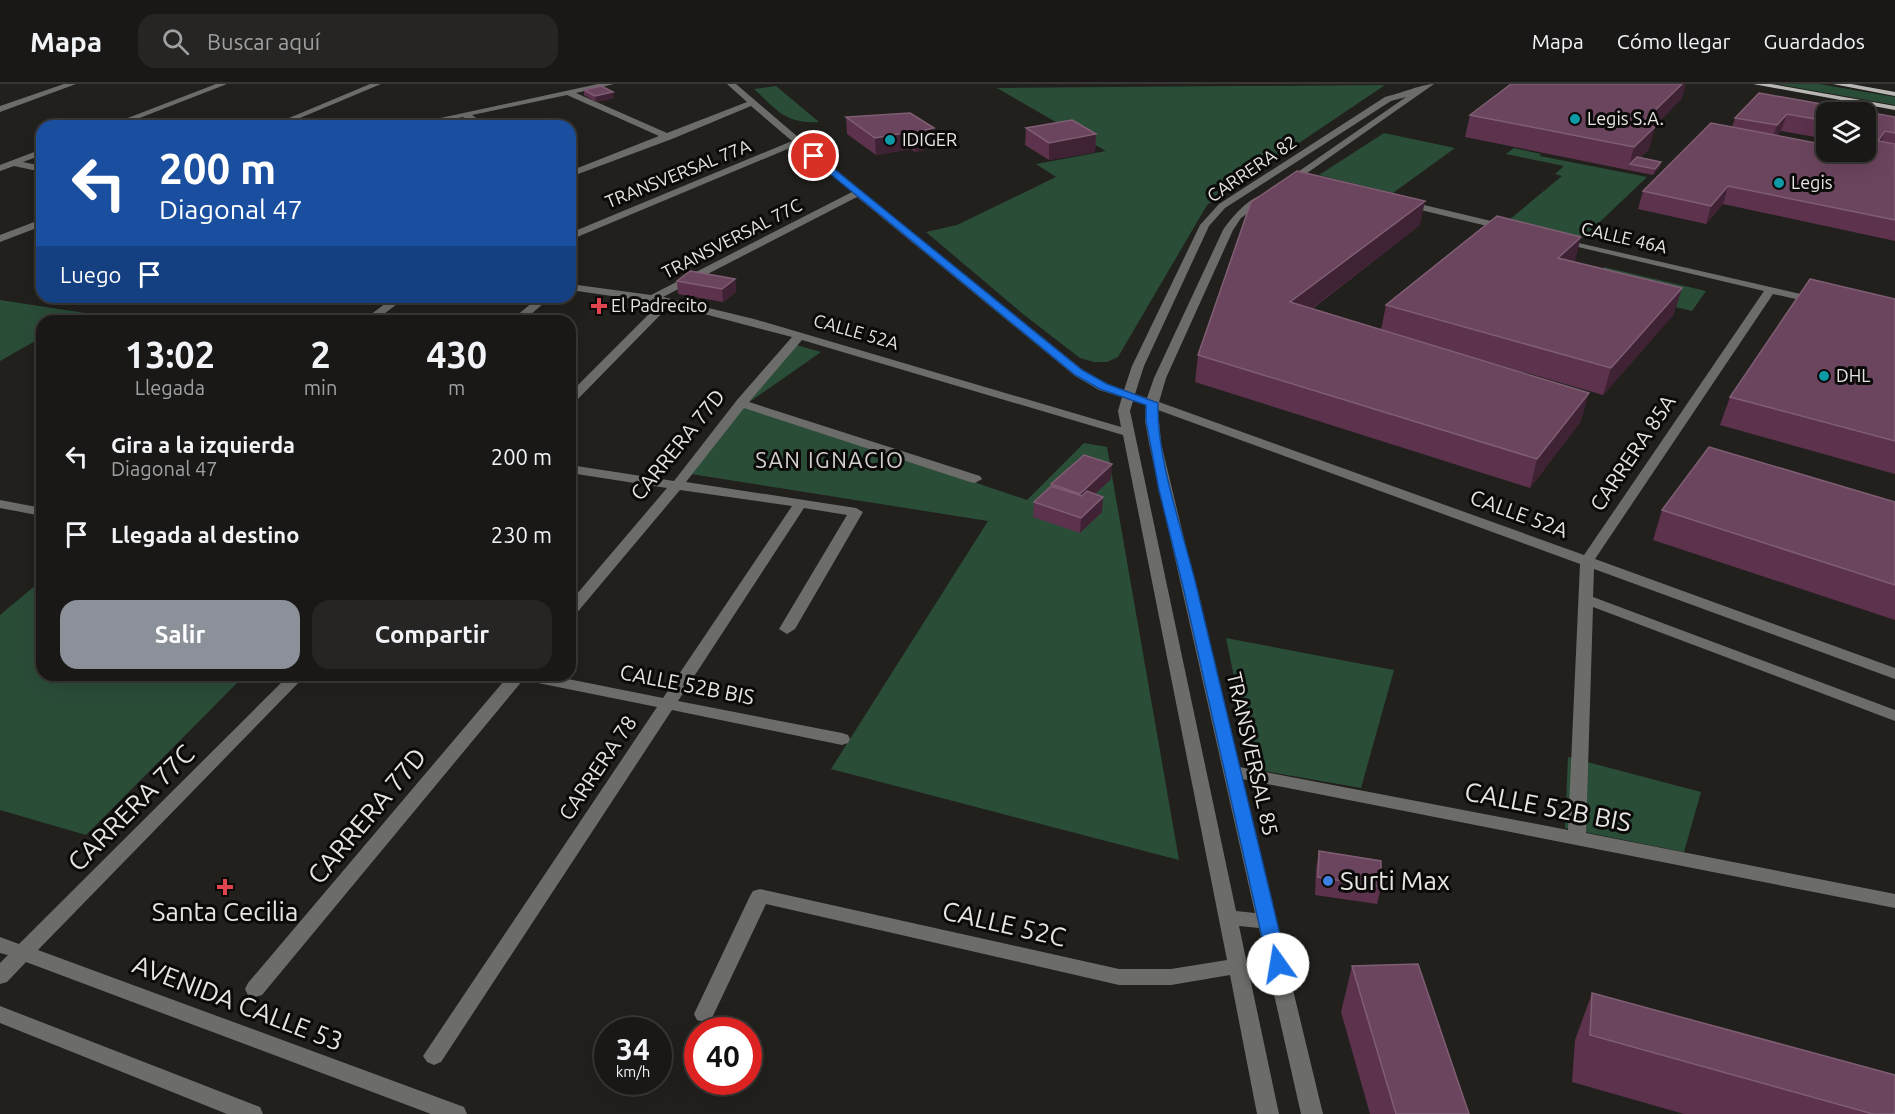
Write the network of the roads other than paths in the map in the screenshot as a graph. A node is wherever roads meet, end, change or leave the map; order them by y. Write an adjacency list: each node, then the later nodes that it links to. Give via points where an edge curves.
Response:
1 (72, 84): 15 (street)
2 (223, 84): 17 (street)
3 (346, 84): 9 (street)
4 (610, 84): 11 (street)
5 (731, 84): 13 (street, CALLE 52A)
6 (1430, 84): 10 (street, CARRERA 82)
7 (1756, 84): 14 (main road)
8 (1837, 84): 12 (main road)
9 (372, 86): 18 (street)
10 (1420, 91): 29 (street, CARRERA 82, via 1388,99); 30 (street, CARRERA 82)
11 (568, 93): 16 (street); 21 (street)
12 (1895, 94)
13 (751, 103): 21 (street); 22 (street, CALLE 52A)
14 (1895, 108)
15 (0, 109)
16 (464, 114): 19 (street); 20 (street)
17 (127, 120)
18 (289, 120)
19 (436, 120)
20 (474, 120)
21 (669, 137): 28 (street)
22 (798, 142): 32 (street, CALLE 52A); 36 (street, TRANSVERSAL 77A)
23 (36, 154): 25 (street)
24 (0, 161): 25 (street)
25 (12, 163): 26 (street); 27 (street)
26 (0, 168)
27 (36, 169)
28 (576, 172)
29 (1275, 172): 30 (street); 50 (street, CARRERA 82, via 1222,206 1205,225)
30 (1295, 177): 31 (street); 52 (street, CARRERA 82, via 1238,216 1228,230)
31 (1308, 180)
32 (858, 193): 41 (street, TRANSVERSAL 77C); 50 (street, CALLE 52A, via 1079,373)
33 (1388, 199): 35 (street)
34 (36, 224): 38 (street)
35 (1514, 229)
36 (576, 234)
37 (1548, 237): 40 (street, CALLE 46A)
38 (0, 239)
39 (576, 288): 41 (street, CALLE 52A)
40 (1770, 290): 45 (street, CALLE 46A); 60 (street, CARRERA 85A)
41 (654, 298): 42 (street, CALLE 52A)
42 (668, 301): 48 (street, CALLE 52A); 49 (street)
43 (393, 303): 46 (street)
44 (538, 303): 47 (street)
45 (1827, 303)
46 (376, 315)
47 (524, 315)
48 (800, 336): 51 (street, CARRERA 77D); 53 (street, CALLE 52A)
49 (576, 394)
50 (1128, 395): 52 (street, CALLE 52A); 53 (street, via 1124,411)
51 (741, 403): 55 (street); 56 (street, CARRERA 77D)
52 (1152, 403): 60 (street, CALLE 52A); 71 (street, TRANSVERSAL 85, via 1157,455)
53 (1128, 433): 74 (street)
54 (576, 469): 56 (street)
55 (975, 479)
56 (677, 485): 58 (street); 62 (street, CARRERA 77D)
57 (0, 504): 59 (street)
58 (800, 504): 63 (street, via 856,512); 68 (street, CARRERA 78)
59 (36, 511)
60 (1587, 561): 61 (street); 64 (street, CALLE 52A)
61 (1585, 599): 69 (street); 72 (street)
62 (576, 605)
63 (787, 629)
64 (1895, 674)
65 (292, 681): 77 (street, CARRERA 77C)
66 (513, 681): 80 (street, CARRERA 77D)
67 (553, 681): 68 (street, CALLE 52B BIS)
68 (668, 704): 70 (street, CALLE 52B BIS); 83 (street, CARRERA 78)
69 (1895, 716)
70 (842, 739)
71 (1233, 772): 72 (street, CALLE 52B BIS); 75 (street, TRANSVERSAL 85)
72 (1577, 838): 73 (street, CALLE 52B BIS)
73 (1895, 901)
74 (1228, 918): 75 (street); 78 (street)
75 (1268, 921): 87 (street, TRANSVERSAL 85)
76 (0, 945): 77 (street, AVENIDA CALLE 53)
77 (23, 953): 79 (street, CARRERA 77C); 85 (street, AVENIDA CALLE 53)
78 (1238, 966): 82 (street, CALLE 52C, via 1171,977 1119,978 760,896); 86 (street)
79 (0, 976)
80 (255, 989)
81 (0, 1014): 84 (street)
82 (704, 1014)
83 (434, 1056)
84 (252, 1114)
85 (456, 1114)
86 (1268, 1114)
87 (1312, 1114)

